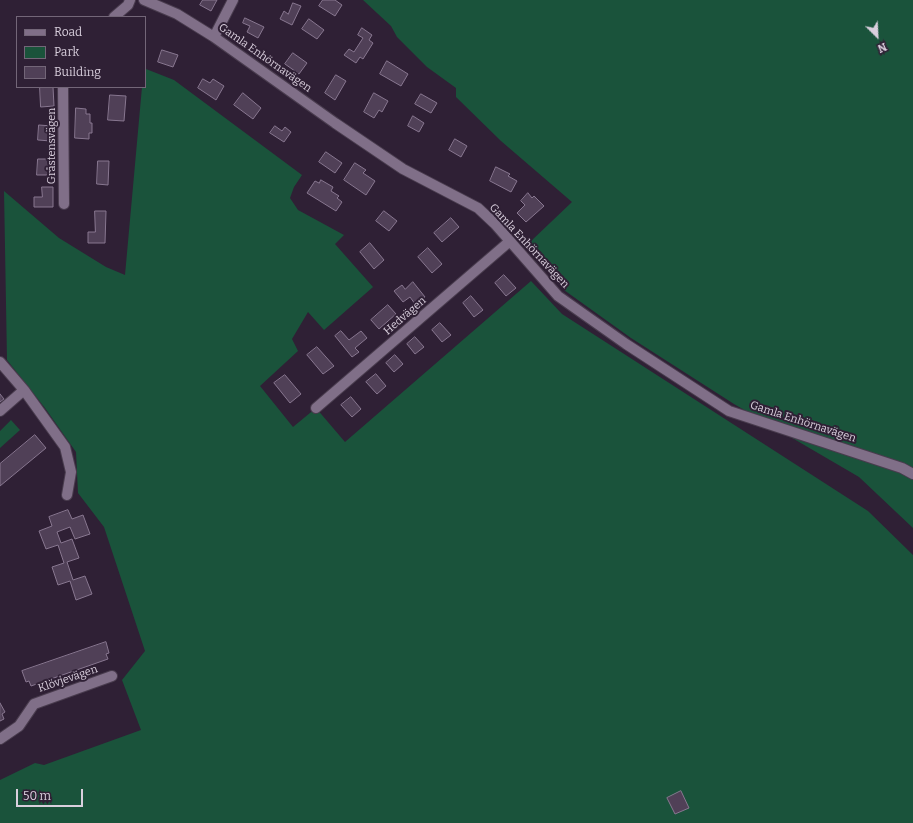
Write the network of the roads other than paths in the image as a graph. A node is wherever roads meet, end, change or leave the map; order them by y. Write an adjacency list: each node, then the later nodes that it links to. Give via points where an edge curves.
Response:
1 (130, 0): 4 (street)
2 (144, 0): 5 (street, Gamla Enhörnavägen, via 177,14)
3 (233, 0): 5 (street)
4 (115, 16)
5 (214, 36): 8 (street, Gamla Enhörnavägen, via 403,169 478,208)
6 (63, 88): 7 (street, Gråstensvägen)
7 (64, 204)
8 (510, 241): 11 (street, Hedvägen); 13 (street, Gamla Enhörnavägen, via 558,296 728,411 902,468)
9 (0, 362): 10 (street)
10 (24, 390): 12 (street); 14 (street, via 65,447 71,472)
11 (316, 408)
12 (0, 411)
13 (913, 474)
14 (67, 495)
15 (112, 676): 16 (street, Klövjevägen, via 34,704 20,726)
16 (0, 740)

